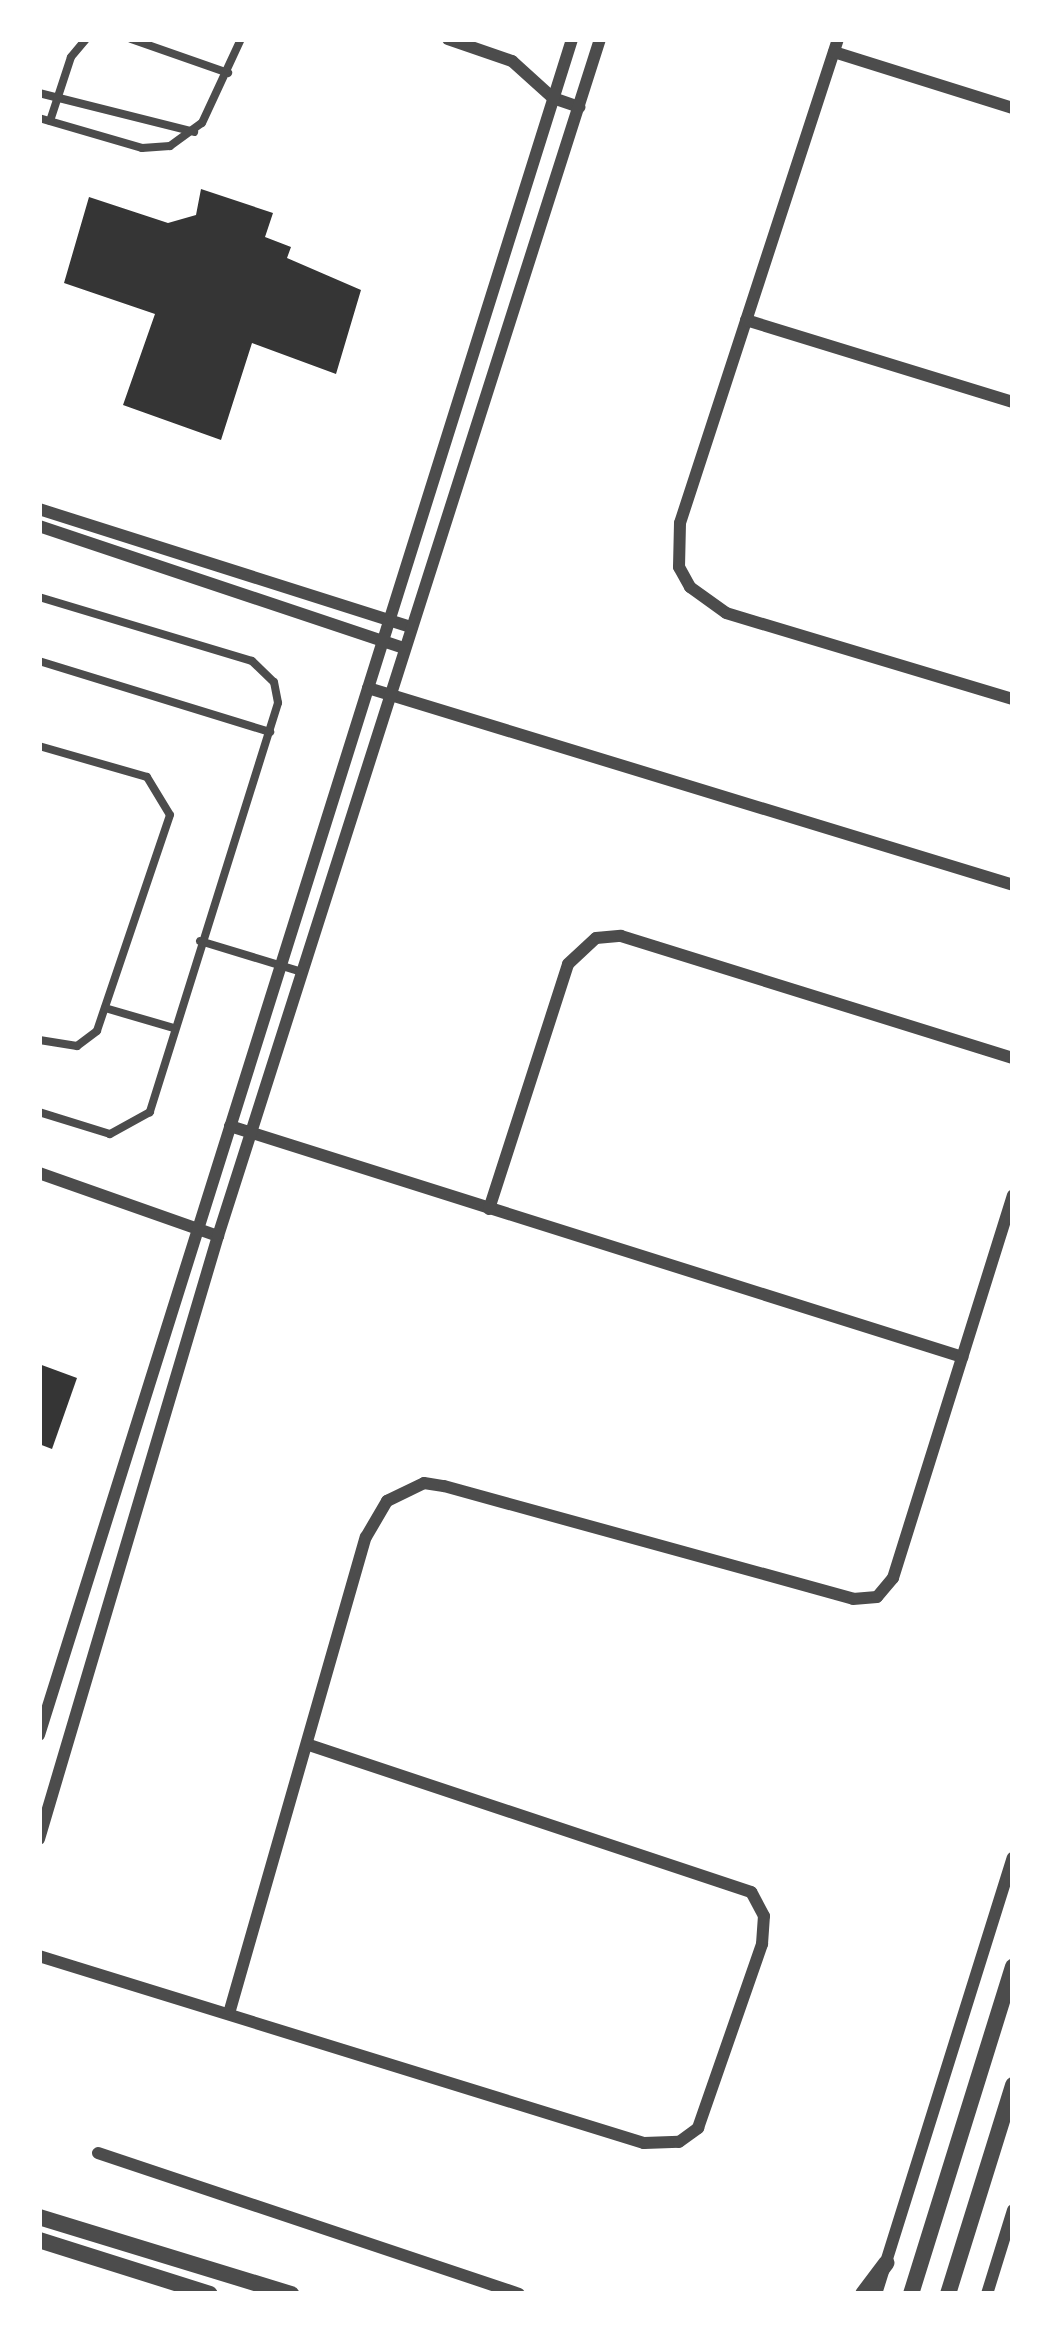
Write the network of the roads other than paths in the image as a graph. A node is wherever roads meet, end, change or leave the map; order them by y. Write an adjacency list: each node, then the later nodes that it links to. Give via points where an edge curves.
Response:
1 (86, 39): 10 (lane)
2 (131, 39): 8 (lane)
3 (241, 39): 8 (lane)
4 (448, 39): 11 (street, via 512,61)
5 (572, 39): 11 (street)
6 (600, 39): 12 (street)
7 (836, 46): 13 (street); 17 (street)
8 (228, 73): 16 (lane)
9 (39, 92): 10 (lane)
10 (57, 98): 15 (lane); 16 (lane)
11 (553, 98): 12 (street); 22 (street)
12 (579, 106): 23 (street)
13 (1013, 108)
14 (39, 118): 15 (lane)
15 (50, 121): 16 (lane, via 142,148 170,146)
16 (194, 132)
17 (746, 320): 18 (street); 29 (street, via 680,523 679,567 690,587 726,613)
18 (1013, 403)
19 (39, 509): 22 (street)
20 (39, 526): 24 (street)
21 (39, 597): 30 (lane, via 261,666 278,692)
22 (389, 620): 23 (street); 24 (street)
23 (411, 627): 25 (street)
24 (383, 641): 25 (street); 27 (street)
25 (404, 648): 28 (street)
26 (39, 662): 30 (lane)
27 (368, 688): 28 (street); 34 (street)
28 (389, 695): 32 (street); 35 (street)
29 (1013, 699)
30 (270, 732): 33 (lane)
31 (39, 746): 36 (lane, via 147,777 167,800 168,831)
32 (1013, 885)
33 (200, 941): 34 (lane); 37 (lane)
34 (280, 965): 35 (lane); 41 (street)
35 (302, 972): 42 (street)
36 (105, 1008): 37 (lane); 38 (lane, via 97,1031 77,1046)
37 (174, 1028): 40 (lane, via 156,1097 139,1123 110,1134)
38 (39, 1040)
39 (1013, 1058): 45 (street, via 621,936 596,938 568,964)
40 (39, 1112)
41 (230, 1126): 42 (street); 46 (street)
42 (251, 1132): 45 (street); 47 (street)
43 (39, 1173): 46 (street)
44 (1013, 1195): 48 (street)
45 (490, 1209): 48 (street)
46 (198, 1228): 47 (street); 49 (street)
47 (218, 1236): 51 (street)
48 (962, 1357): 50 (street, via 893,1578 869,1600 443,1486 398,1492 370,1524)
49 (39, 1735)
50 (307, 1744): 56 (street); 56 (street, via 740,1884 764,1916 762,1943 705,2119 668,2145)
51 (39, 1839)
52 (1013, 1858): 62 (street)
53 (39, 1946): 54 (street)
54 (45, 1957): 56 (street)
55 (1013, 1967): 68 (street)
56 (230, 2010)
57 (1013, 2085): 69 (street)
58 (98, 2153): 65 (street)
59 (1013, 2210): 70 (street)
60 (39, 2217): 64 (street)
61 (39, 2240): 63 (street)
62 (886, 2263): 66 (street); 67 (street)
63 (209, 2294)
64 (291, 2294)
65 (519, 2294)
66 (863, 2294)
67 (876, 2294)
68 (911, 2294)
69 (948, 2294)
70 (987, 2294)

